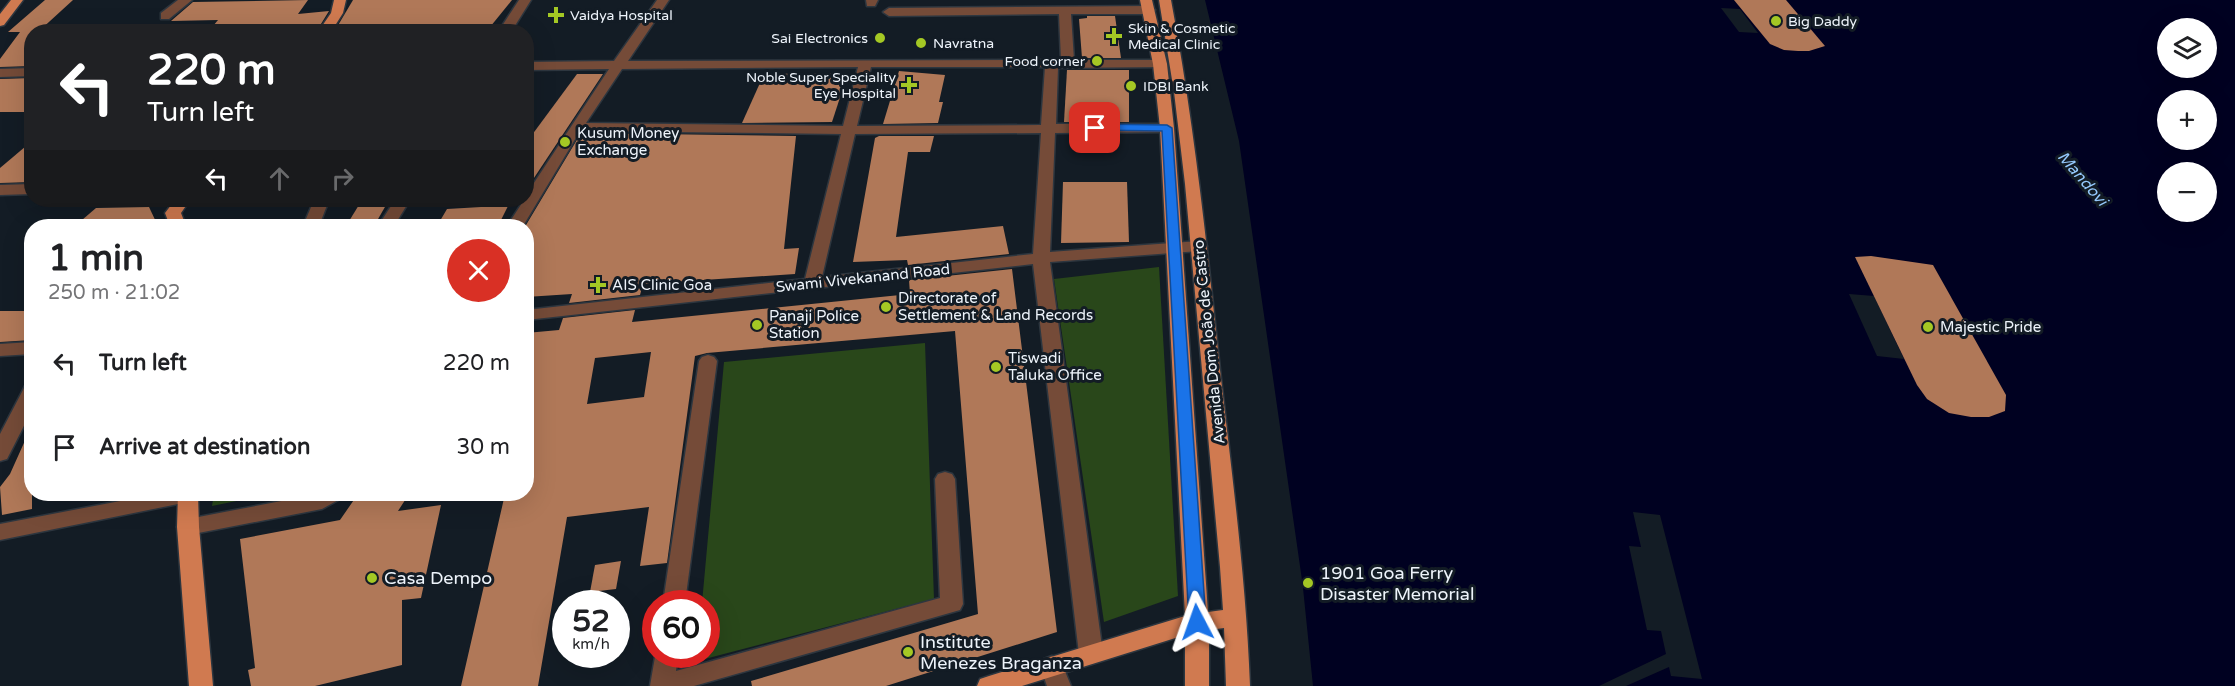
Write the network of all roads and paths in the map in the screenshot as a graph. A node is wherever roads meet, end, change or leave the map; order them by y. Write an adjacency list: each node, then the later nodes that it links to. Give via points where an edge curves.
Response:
1 (16, 0): 10 (main road)
2 (186, 0): 9 (street)
3 (340, 0): 11 (main road)
4 (525, 0): 12 (street)
5 (663, 0): 17 (street)
6 (1153, 3): 7 (street); 15 (main road, Avenida Dom João de Castro); 27 (main road, Avenida Dom João de Castro, via 1178,68)
7 (1065, 11): 8 (street); 13 (street)
8 (889, 12)
9 (165, 16)
10 (0, 22)
11 (331, 24)
12 (509, 24)
13 (1060, 63): 14 (street); 15 (street); 21 (street)
14 (865, 64): 17 (street); 23 (street)
15 (1160, 64): 22 (main road, Avenida Dom João de Castro)
16 (534, 66): 17 (street)
17 (619, 66): 20 (street)
18 (24, 72): 19 (street)
19 (0, 73)
20 (576, 127): 23 (street); 26 (street)
21 (1047, 127): 22 (street); 23 (street); 29 (street)
22 (1167, 128): 28 (main road, Avenida Dom João de Castro)
23 (850, 130): 30 (street)
24 (24, 189): 25 (street)
25 (0, 190)
26 (534, 195)
27 (1199, 246): 28 (street, Swami Vivekanand Road); 44 (main road, Avenida Dom João de Castro)
28 (1173, 250): 29 (street, Swami Vivekanand Road); 45 (main road, Avenida Dom João de Castro)
29 (1041, 258): 30 (street, Swami Vivekanand Road); 46 (street)
30 (812, 283): 31 (street, Swami Vivekanand Road)
31 (534, 314)
32 (24, 348): 33 (street)
33 (0, 350)
34 (708, 361): 43 (street)
35 (24, 406): 36 (street)
36 (0, 454)
37 (945, 479): 49 (street, via 952,604)
38 (153, 501): 42 (street)
39 (188, 501): 41 (main road)
40 (322, 501): 41 (street)
41 (188, 527): 50 (main road)
42 (0, 532)
43 (676, 590)
44 (1236, 618): 45 (main road); 53 (main road, Avenida Dom João de Castro)
45 (1197, 622): 46 (main road); 52 (main road, Avenida Dom João de Castro)
46 (1091, 654): 48 (main road)
47 (664, 668): 49 (street, via 662,685)
48 (1055, 676): 51 (main road)
49 (702, 680)
50 (201, 686)
51 (988, 686)
52 (1197, 686)
53 (1238, 686)

